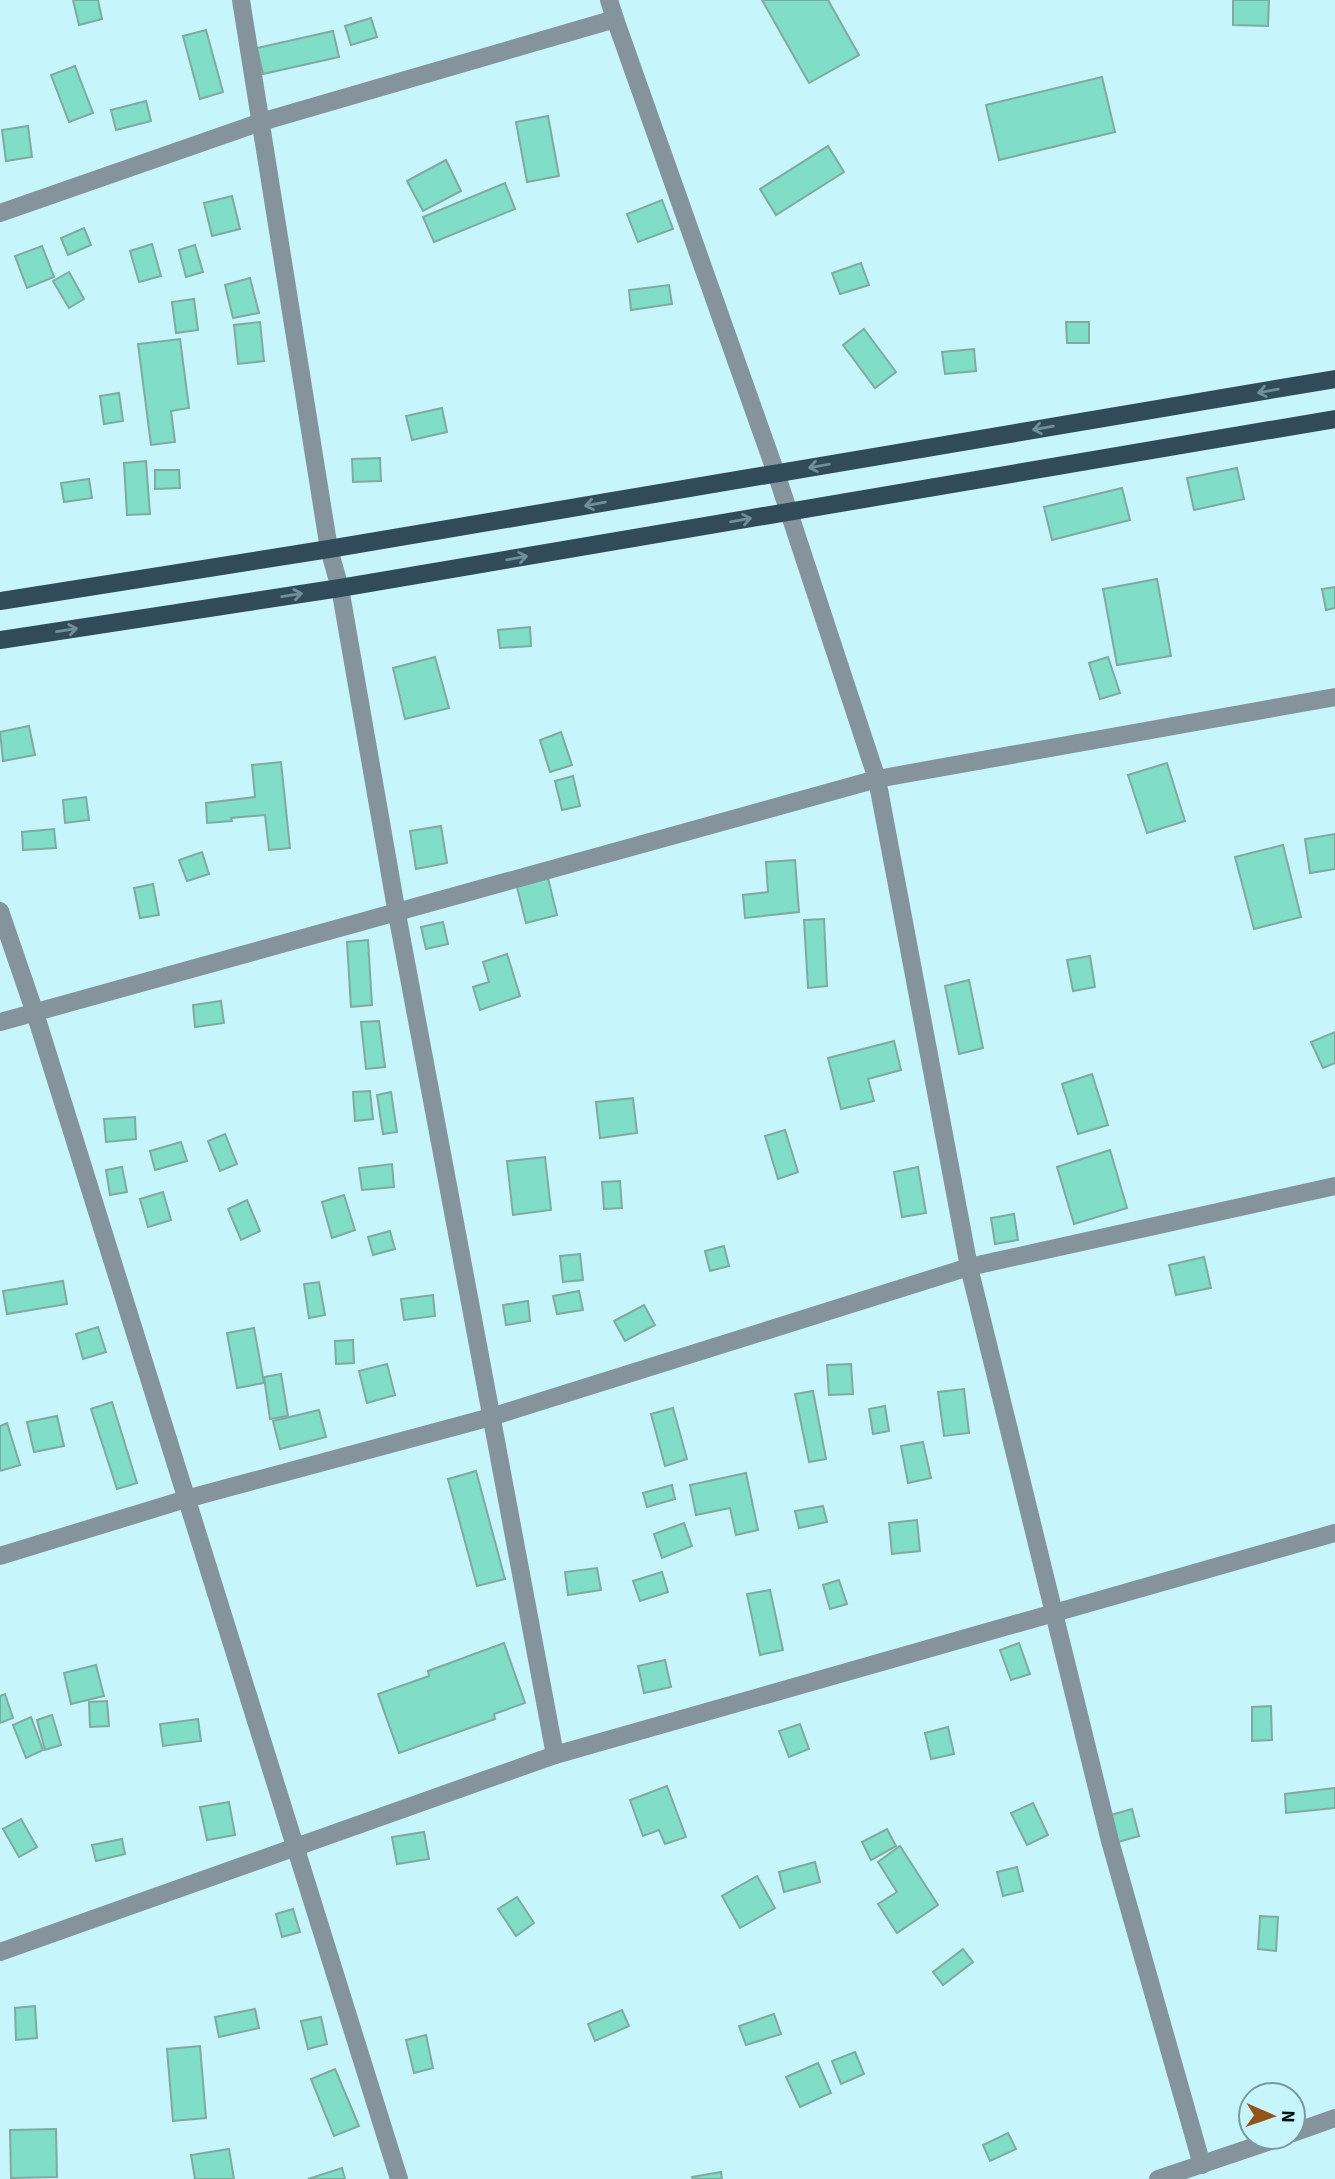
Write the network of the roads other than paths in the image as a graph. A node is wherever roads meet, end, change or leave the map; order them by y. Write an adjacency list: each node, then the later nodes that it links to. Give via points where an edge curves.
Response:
1 (241, 0): 4 (street)
2 (609, 0): 3 (street)
3 (615, 19): 4 (street); 8 (street)
4 (261, 122): 5 (street); 10 (street)
5 (0, 213)
6 (1335, 379): 8 (main road, one-way to 8)
7 (1335, 419): 9 (main road)
8 (776, 474): 9 (street); 10 (main road, one-way to 10)
9 (788, 512): 11 (main road, one-way to 9); 15 (street)
10 (329, 549): 11 (street); 12 (main road)
11 (340, 587): 13 (main road, one-way to 11); 17 (street)
12 (0, 601)
13 (0, 640)
14 (1335, 697): 15 (street)
15 (877, 779): 17 (street); 21 (street)
16 (0, 911): 18 (street)
17 (397, 914): 18 (street); 22 (street)
18 (35, 1013): 19 (street); 23 (street)
19 (0, 1022)
20 (1335, 1186): 21 (street)
21 (969, 1267): 22 (street); 26 (street)
22 (491, 1417): 23 (street); 27 (street)
23 (187, 1499): 25 (street); 28 (street)
24 (1335, 1533): 26 (street)
25 (0, 1556)
26 (1053, 1613): 27 (street); 33 (street, via 1110,1841)
27 (555, 1755): 28 (street)
28 (296, 1847): 29 (street); 34 (street)
29 (0, 1952)
30 (1335, 2118): 31 (street)
31 (1307, 2128)
32 (1242, 2151): 33 (street)
33 (1202, 2165): 35 (street)
34 (399, 2179)
35 (1158, 2179)

